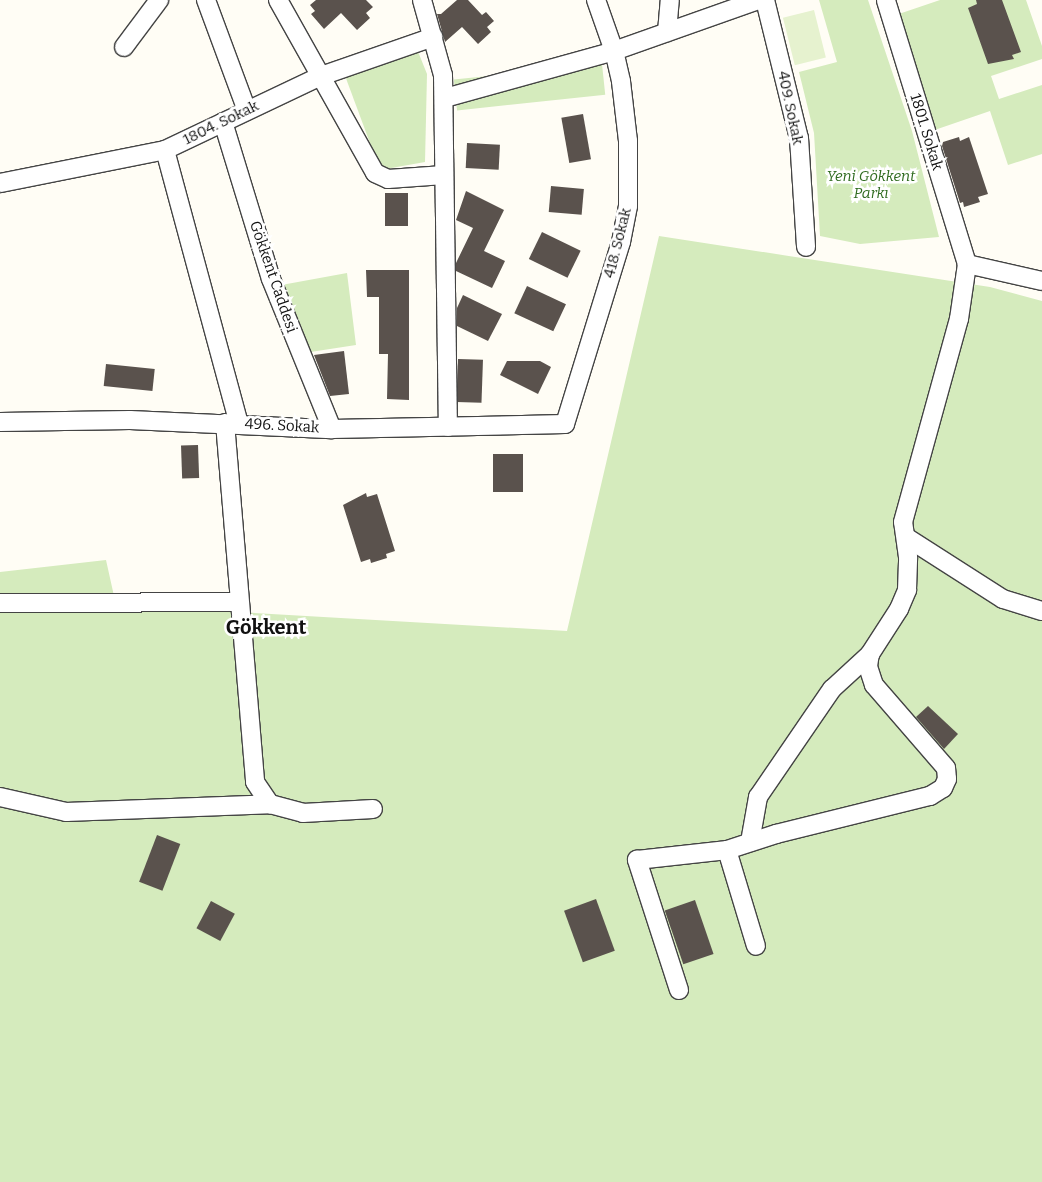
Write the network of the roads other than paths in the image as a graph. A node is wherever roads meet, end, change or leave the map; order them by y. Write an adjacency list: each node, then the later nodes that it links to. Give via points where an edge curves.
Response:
1 (159, 0): 12 (street)
2 (206, 0): 16 (street)
3 (278, 0): 14 (street)
4 (422, 0): 11 (street)
5 (596, 0): 13 (street, 418. Sokak)
6 (670, 0): 10 (street)
7 (758, 0): 10 (street)
8 (765, 0): 21 (street, 409. Sokak, via 799,138)
9 (886, 0): 22 (street, 1801. Sokak)
10 (667, 32): 13 (street)
11 (433, 37): 14 (street, 1804. Sokak); 15 (street)
12 (124, 47)
13 (614, 51): 15 (street); 26 (street, 418. Sokak, via 627,134 628,206 621,242)
14 (321, 76): 16 (street, 1804. Sokak); 19 (street, via 375,173 388,179)
15 (445, 98): 19 (street)
16 (247, 111): 17 (street, 1804. Sokak)
17 (223, 122): 18 (street, 1804. Sokak); 28 (street, Gökkent Caddesi, via 271,279)
18 (165, 150): 20 (street, 1804. Sokak); 25 (street)
19 (444, 175): 27 (street)
20 (0, 183)
21 (806, 247)
22 (966, 264): 23 (street); 29 (street, via 959,319 903,522)
23 (1042, 281)
24 (0, 422): 25 (street, 496. Sokak)
25 (232, 424): 28 (street, 496. Sokak); 30 (street)
26 (565, 424): 27 (street, 496. Sokak)
27 (448, 426): 28 (street, 496. Sokak)
28 (332, 429)
29 (906, 537): 32 (street, via 1003,599); 33 (street, via 908,574 904,600)
30 (238, 602): 31 (street); 35 (street, via 255,782)
31 (0, 603)
32 (1042, 611)
33 (870, 654): 37 (street, via 832,689 758,798); 37 (street, via 869,673 874,685 946,768 947,779 943,788 930,796)
34 (0, 797): 35 (street, via 66,812)
35 (270, 804): 36 (street, via 303,813)
36 (373, 809)
37 (750, 842): 38 (street)
38 (727, 850): 39 (street); 40 (street, via 637,860)
39 (756, 946)
40 (679, 990)

